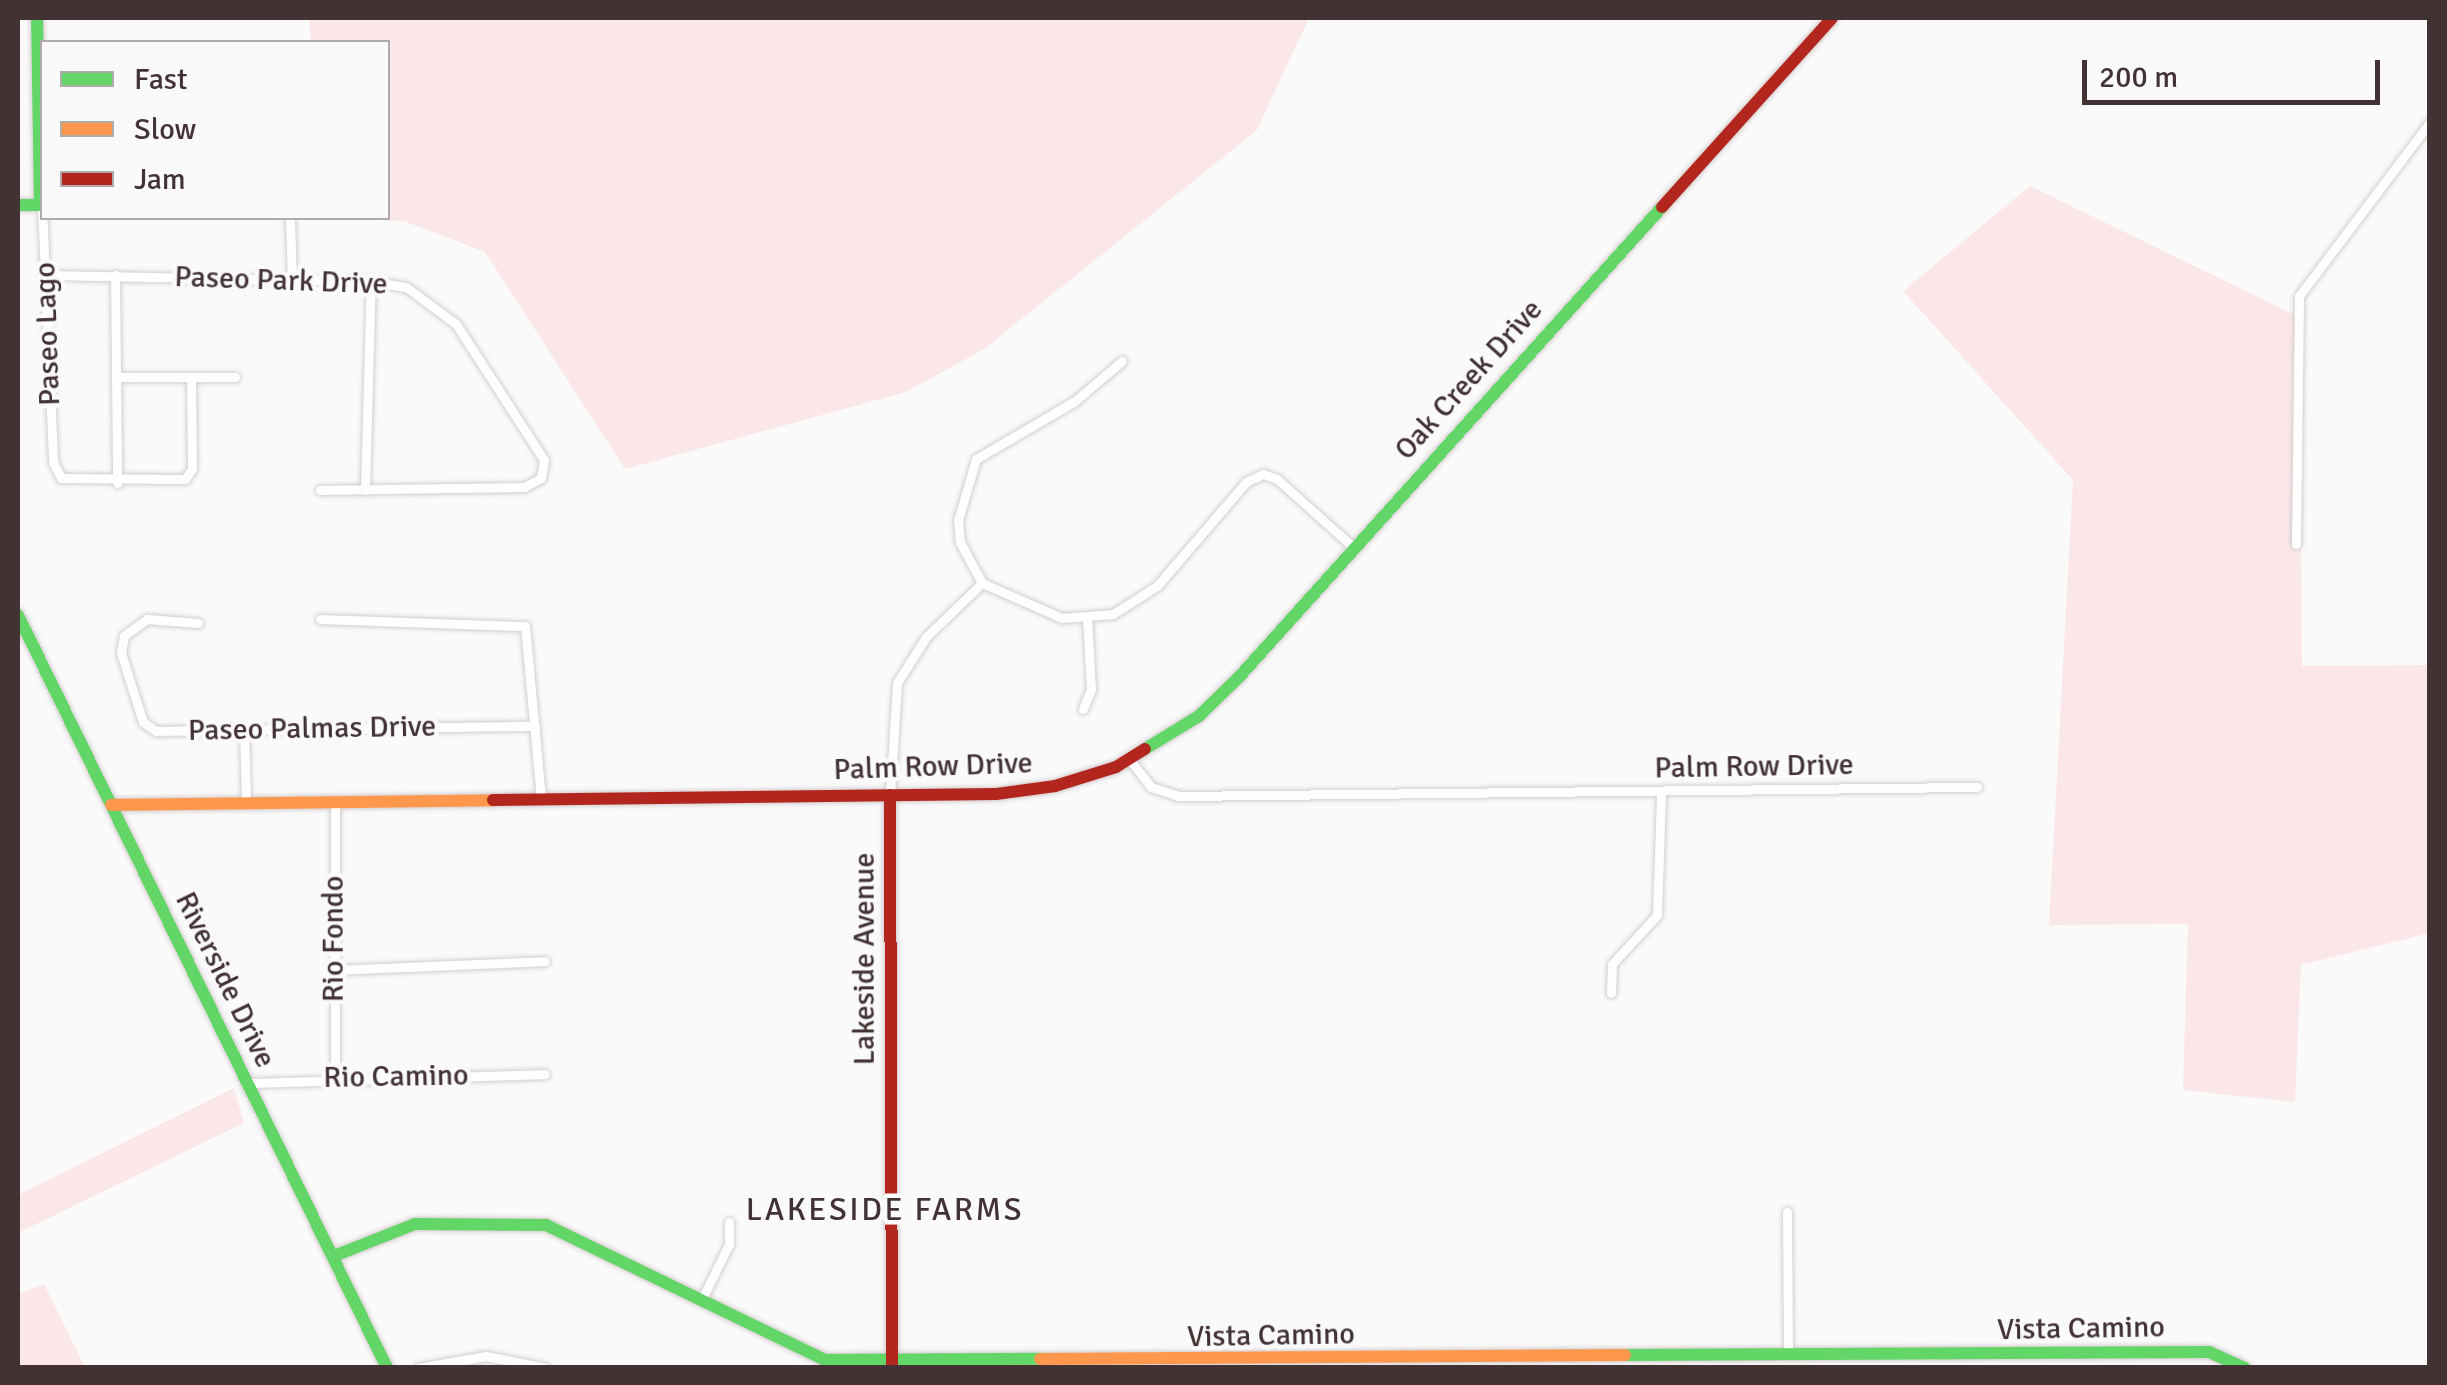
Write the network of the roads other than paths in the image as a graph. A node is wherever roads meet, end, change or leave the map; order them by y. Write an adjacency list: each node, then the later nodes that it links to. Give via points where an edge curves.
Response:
1 (37, 18): 4 (street)
2 (1832, 18): 19 (street, Oak Creek Drive)
3 (2430, 122): 18 (street, via 2299,296)
4 (40, 159)
5 (42, 220): 8 (street, Paseo Lago)
6 (290, 220): 9 (street)
7 (115, 274): 8 (street, Paseo Park Drive); 9 (street, Paseo Park Drive); 12 (street)
8 (48, 275): 15 (street, Paseo Lago, via 52,462 67,480)
9 (292, 281): 10 (street, Paseo Park Drive)
10 (370, 281): 17 (street); 17 (street, Paseo Park Drive, via 406,287 456,324 544,460 541,478 524,487)
11 (1122, 361): 20 (street, via 1074,401 976,458 958,520 960,542)
12 (116, 377): 13 (street); 15 (street)
13 (191, 377): 14 (street); 15 (street, via 192,470 176,482)
14 (235, 377)
15 (117, 483)
16 (320, 490): 17 (street, Paseo Park Drive)
17 (366, 490)
18 (2296, 544)
19 (1352, 547): 23 (street, via 1277,479 1259,475 1156,586 1113,614); 28 (street, Oak Creek Drive, via 1199,716)
20 (982, 583): 23 (street, via 1038,611); 31 (street, Lakeside Avenue, via 926,637 897,683)
21 (18, 615): 35 (street, Riverside Drive)
22 (320, 618): 26 (street, via 521,623 530,638)
23 (1087, 618): 25 (street, via 1091,689)
24 (198, 623): 27 (street, Paseo Palmas Drive, via 147,619 124,636 122,659 143,722 161,732)
25 (1084, 709)
26 (536, 726): 27 (street, Paseo Palmas Drive); 32 (street)
27 (244, 729): 34 (street)
28 (1130, 760): 30 (street, Palm Row Drive, via 1151,786 1178,796); 31 (street, Palm Row Drive, via 1033,790)
29 (1978, 787): 30 (street, Palm Row Drive)
30 (1661, 794): 38 (street, via 1657,915 1612,964)
31 (890, 796): 32 (street, Palm Row Drive); 49 (street, Lakeside Avenue)
32 (541, 799): 33 (street, Palm Row Drive)
33 (335, 801): 34 (street, Palm Row Drive); 37 (street, Rio Fondo)
34 (246, 802): 35 (street, Palm Row Drive)
35 (110, 805): 41 (street, Riverside Drive)
36 (546, 962): 37 (street)
37 (333, 970): 40 (street, Rio Fondo)
38 (1611, 993)
39 (544, 1074): 40 (street, Rio Camino)
40 (336, 1076): 41 (street, Rio Camino)
41 (248, 1083): 44 (street, Riverside Drive)
42 (1787, 1212): 47 (street)
43 (729, 1222): 45 (street, via 729,1244)
44 (334, 1256): 45 (street, Vista Camino, via 415,1224 546,1224); 50 (street, Riverside Drive)
45 (700, 1302): 49 (street, Vista Camino, via 810,1358)
46 (476, 1356): 51 (street); 52 (street); 53 (street)
47 (1788, 1356): 48 (street, Vista Camino); 54 (street, Vista Camino, via 2209,1352)
48 (1593, 1363): 49 (street, Vista Camino)
49 (892, 1364)
50 (387, 1368)
51 (418, 1368)
52 (476, 1368)
53 (546, 1368)
54 (2245, 1368)

